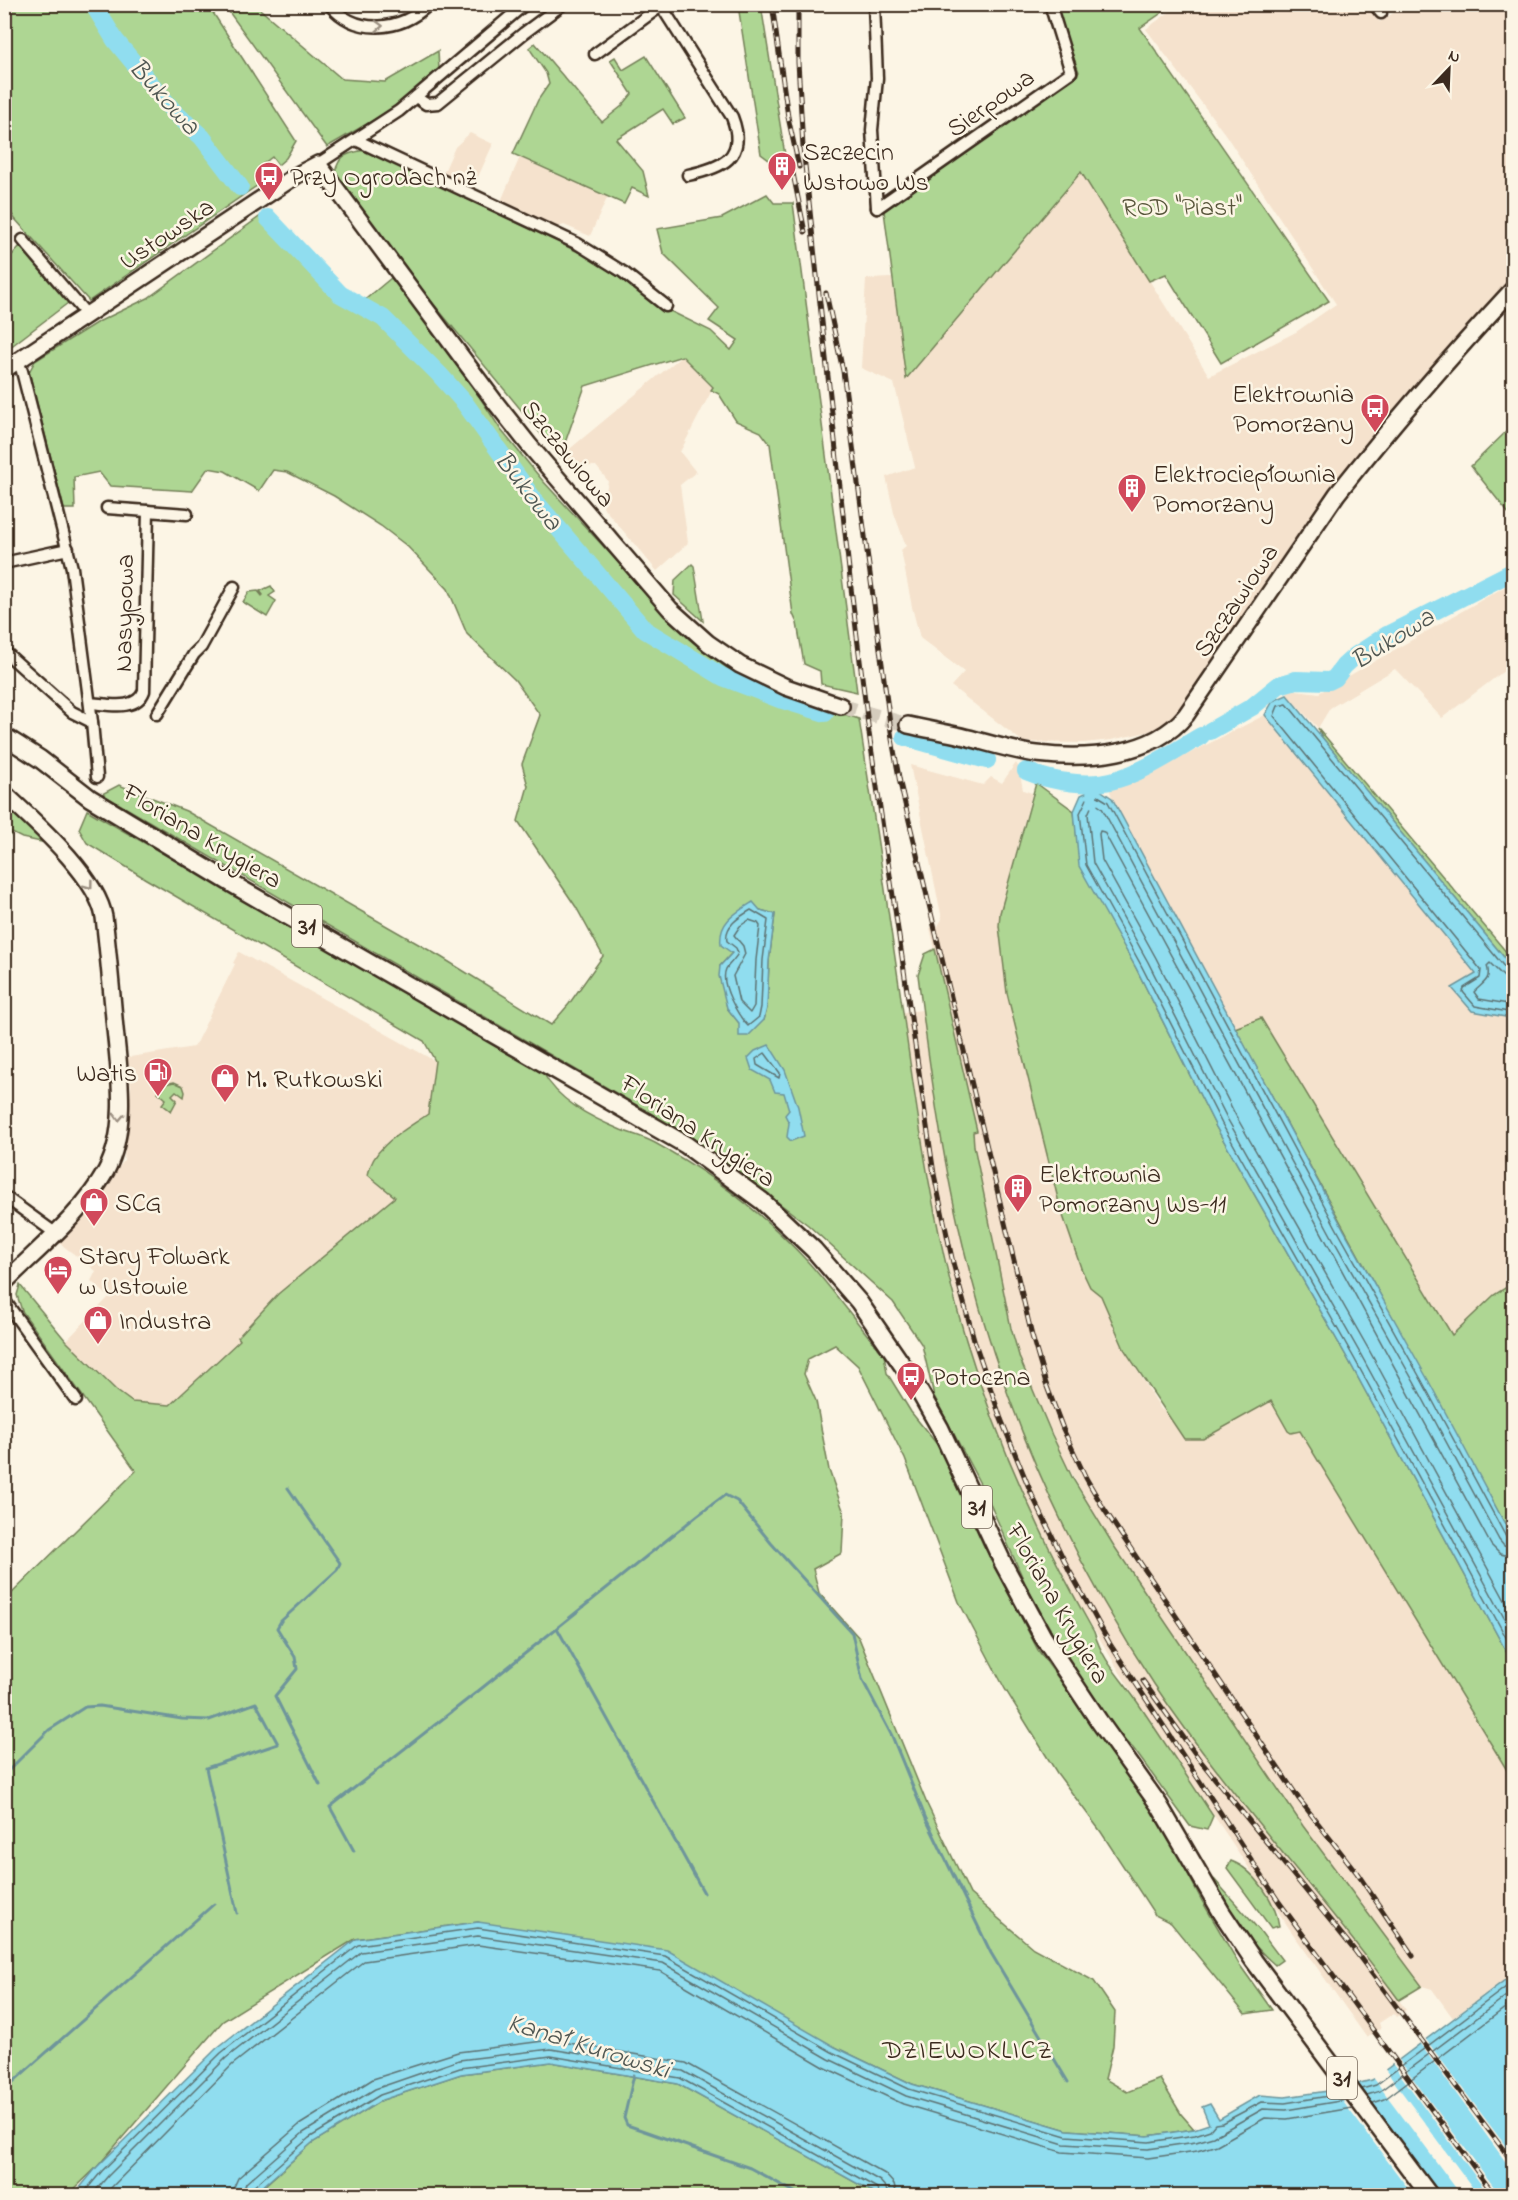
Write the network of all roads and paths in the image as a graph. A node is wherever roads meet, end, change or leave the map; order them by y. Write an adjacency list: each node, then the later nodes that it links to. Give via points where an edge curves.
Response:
1 (329, 4): 2 (street, one-way to 2, via 346,20 371,27 408,20)
2 (429, 4)
3 (525, 4): 9 (street, Ustowska)
4 (562, 4): 9 (street, via 438,103 426,104)
5 (874, 4): 6 (street, Sierpowa, via 877,78 872,140 877,208 1071,72)
6 (1050, 4)
7 (661, 5): 8 (street); 12 (street, via 732,117 736,131 736,144 729,160)
8 (595, 54)
9 (416, 97): 10 (street, Ustowska)
10 (356, 140): 11 (street, Ustowska); 15 (street, via 578,244 623,272)
11 (318, 164): 16 (street, Ustowska); 27 (street, Szczawiowa, via 529,445 670,609 740,665 786,687)
12 (688, 175)
13 (23, 240): 16 (street)
14 (1514, 288): 31 (street, Szczawiowa, via 1411,401 1343,486 1186,716 1167,735 1118,751 1053,755)
15 (666, 306)
16 (87, 315): 17 (street, Ustowska)
17 (18, 361): 18 (street, Ustowska); 22 (street, Nasypowa)
18 (4, 370)
19 (107, 508): 20 (street)
20 (148, 511): 21 (street); 26 (street, Nasypowa, via 144,691 130,705)
21 (187, 514)
22 (68, 549): 23 (street); 26 (street, Nasypowa)
23 (4, 563)
24 (234, 587): 28 (street)
25 (4, 651): 29 (street, via 72,712)
26 (90, 703): 29 (street, Nasypowa)
27 (842, 706)
28 (158, 714)
29 (92, 722): 34 (street, Nasypowa)
30 (4, 723): 33 (main road, Floriana Krygiera / 31)
31 (908, 725)
32 (4, 736): 33 (main road, Floriana Krygiera / 31)
33 (40, 759): 41 (main road, Floriana Krygiera / 31, via 90,798 234,885 633,1113 706,1159 768,1206 830,1267 882,1333 914,1382 1043,1637 1160,1805 1254,1961)
34 (97, 777)
35 (4, 793): 37 (street, one-way to 37, via 52,839 94,890 103,911 118,1062 116,1145 91,1194)
36 (4, 1196): 37 (street)
37 (55, 1233): 38 (street)
38 (4, 1283)
39 (4, 1300): 40 (street)
40 (76, 1400)
41 (1430, 2196)

